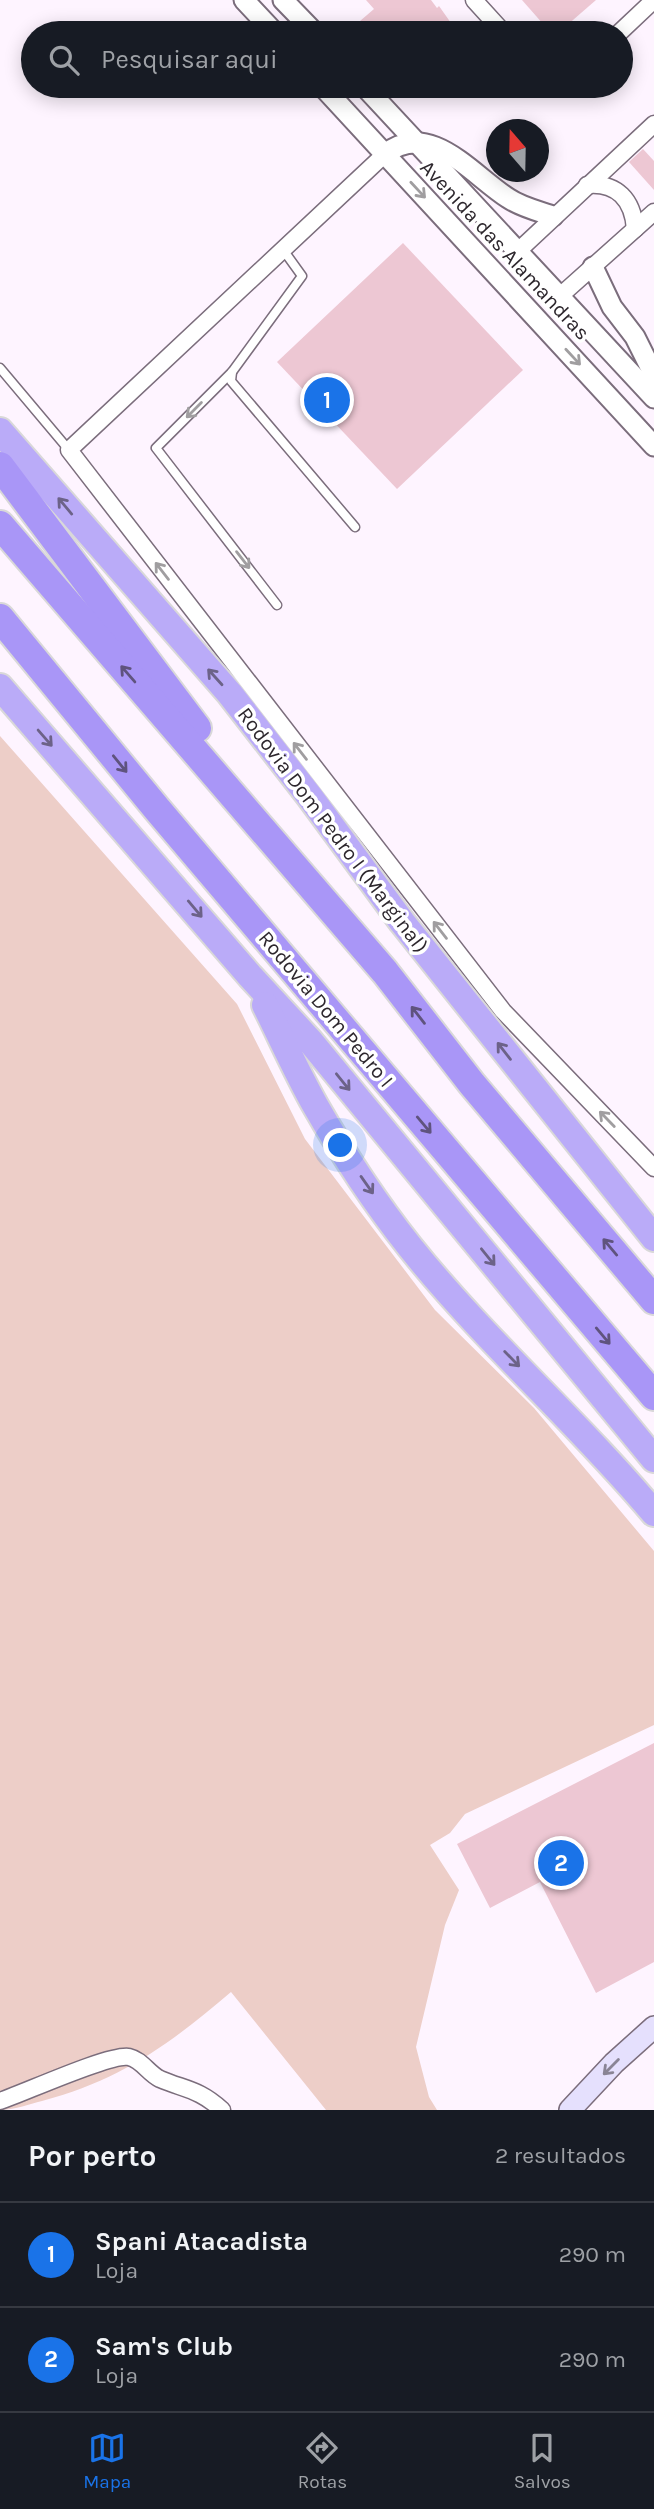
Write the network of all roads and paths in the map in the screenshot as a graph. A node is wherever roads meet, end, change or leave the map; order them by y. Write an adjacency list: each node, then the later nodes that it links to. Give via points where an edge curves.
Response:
1 (244, 0): 5 (street)
2 (283, 0): 6 (street)
3 (474, 0): 7 (street)
4 (654, 0): 8 (street)
5 (264, 21)
6 (303, 21)
7 (493, 21)
8 (632, 21)
9 (333, 98): 13 (street, Avenida das Alamandras)
10 (376, 98): 12 (street, Avenida das Alamandras)
11 (654, 124): 14 (street)
12 (416, 142): 13 (street); 16 (street, via 431,144 507,197); 19 (street, Avenida das Alamandras)
13 (385, 154): 18 (street); 27 (street, Avenida das Alamandras, one-way to 27)
14 (587, 185): 16 (street); 17 (street, via 614,188 634,213)
15 (654, 212): 17 (street)
16 (554, 216): 19 (street)
17 (635, 229): 20 (street)
18 (284, 251): 23 (lane, via 302,276); 28 (street)
19 (517, 252): 21 (street, Avenida das Alamandras)
20 (593, 267): 21 (street); 24 (street)
21 (560, 296): 25 (street, Avenida das Alamandras)
22 (0, 368): 28 (lane)
23 (232, 372): 31 (lane, via 231,381); 32 (lane, one-way to 32, via 156,448)
24 (654, 375)
25 (654, 398)
26 (0, 431): 37 (highway, Rodovia Dom Pedro I (Marginal), one-way to 26, via 230,694)
27 (654, 446)
28 (69, 450): 38 (street, one-way to 28, via 503,1011)
29 (0, 466): 35 (highway)
30 (0, 525): 35 (highway, one-way to 30)
31 (355, 527)
32 (277, 605)
33 (5, 625): 42 (highway, Rodovia Dom Pedro I, one-way to 42)
34 (0, 687): 36 (highway, Rodovia Dom Pedro I, one-way to 36)
35 (338, 918): 41 (highway, one-way to 35)
36 (250, 976): 43 (highway, Rodovia Dom Pedro I, one-way to 43, via 319,1052); 44 (highway, one-way to 44, via 314,1104 409,1245)
37 (531, 1085): 39 (highway); 40 (highway, Rodovia Dom Pedro I (Marginal))
38 (654, 1168)
39 (654, 1212)
40 (654, 1238)
41 (654, 1300)
42 (654, 1396)
43 (654, 1459)
44 (654, 1514)
45 (654, 2027): 48 (main road, one-way to 48)
46 (0, 2101): 47 (street, via 107,2059 128,2057 158,2078 207,2096)
47 (222, 2110)
48 (570, 2110)

